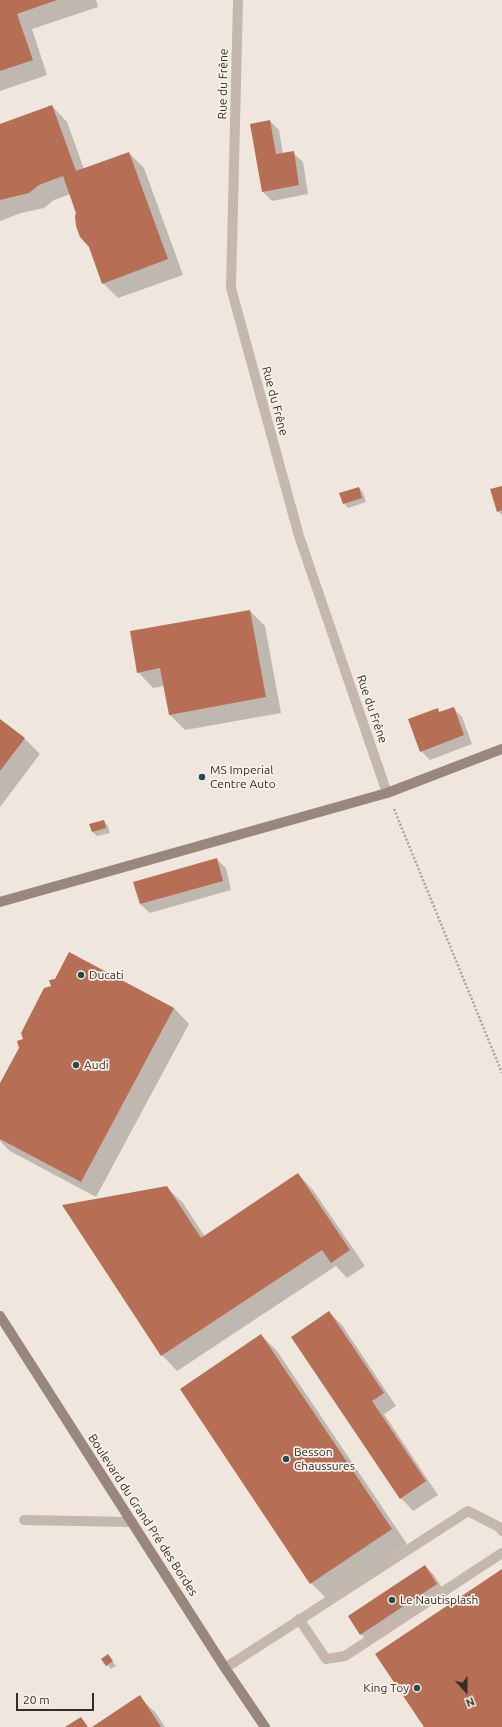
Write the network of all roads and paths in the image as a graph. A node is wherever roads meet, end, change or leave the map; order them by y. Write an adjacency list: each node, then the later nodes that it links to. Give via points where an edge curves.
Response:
1 (238, 0): 3 (street, Rue du Frêne, via 231,288 299,536)
2 (502, 749): 3 (main road)
3 (387, 793): 4 (main road); 5 (path)
4 (0, 902)
5 (502, 1073)
6 (0, 1316): 8 (main road, Boulevard du Grand Pré des Bordes)
7 (24, 1520): 8 (street)
8 (132, 1522): 12 (main road, Boulevard du Grand Pré des Bordes)
9 (502, 1531): 11 (street, via 468,1511)
10 (502, 1553): 11 (street, via 345,1656 326,1659)
11 (299, 1619): 12 (street)
12 (225, 1668): 13 (main road, Boulevard du Grand Pré des Bordes)
13 (265, 1727)

